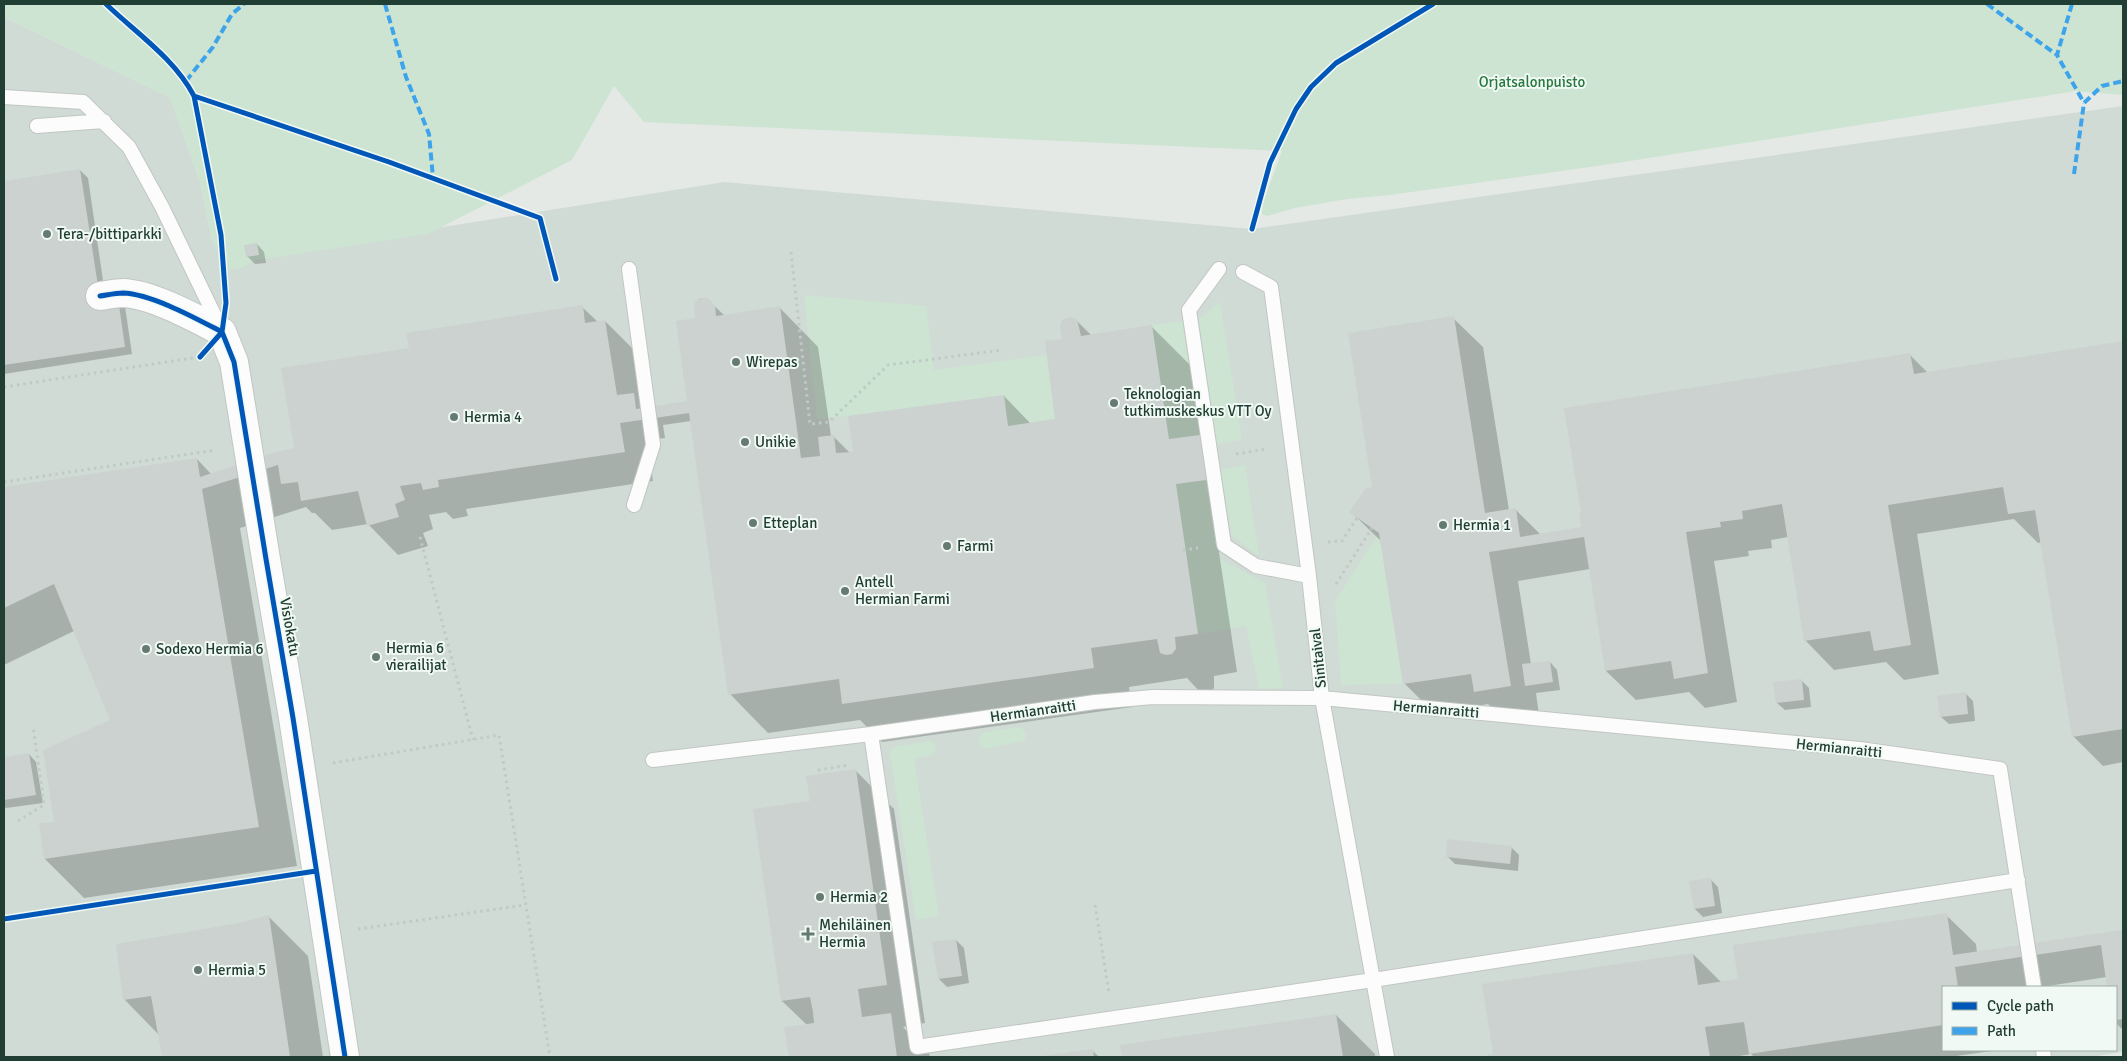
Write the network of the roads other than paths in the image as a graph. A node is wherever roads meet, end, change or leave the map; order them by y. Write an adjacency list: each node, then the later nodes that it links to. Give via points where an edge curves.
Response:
1 (4, 97): 2 (lane, via 83,102)
2 (104, 121): 3 (lane); 8 (lane, via 129,146)
3 (37, 126)
4 (629, 269): 9 (lane, via 653,445)
5 (1219, 269): 10 (lane, via 1189,310 1224,545 1256,566)
6 (1243, 272): 10 (lane, Sinitaival, via 1271,287)
7 (100, 296): 8 (street, via 124,293 154,300)
8 (222, 332): 17 (street, Visiokatu, via 236,370)
9 (634, 505)
10 (1309, 576): 11 (lane, Sinitaival)
11 (1322, 698): 12 (lane, Hermianraitti, via 1153,697 1095,702); 14 (lane, Hermianraitti, via 1860,748 2000,769); 15 (lane, Sinitaival)
12 (871, 734): 13 (lane, Hermianraitti); 15 (lane, via 917,1047)
13 (653, 760)
14 (2018, 880): 15 (lane); 16 (lane, Hermianraitti)
15 (1373, 980): 18 (lane, Sinitaival)
16 (2034, 986)
17 (345, 1057)
18 (1387, 1057)

